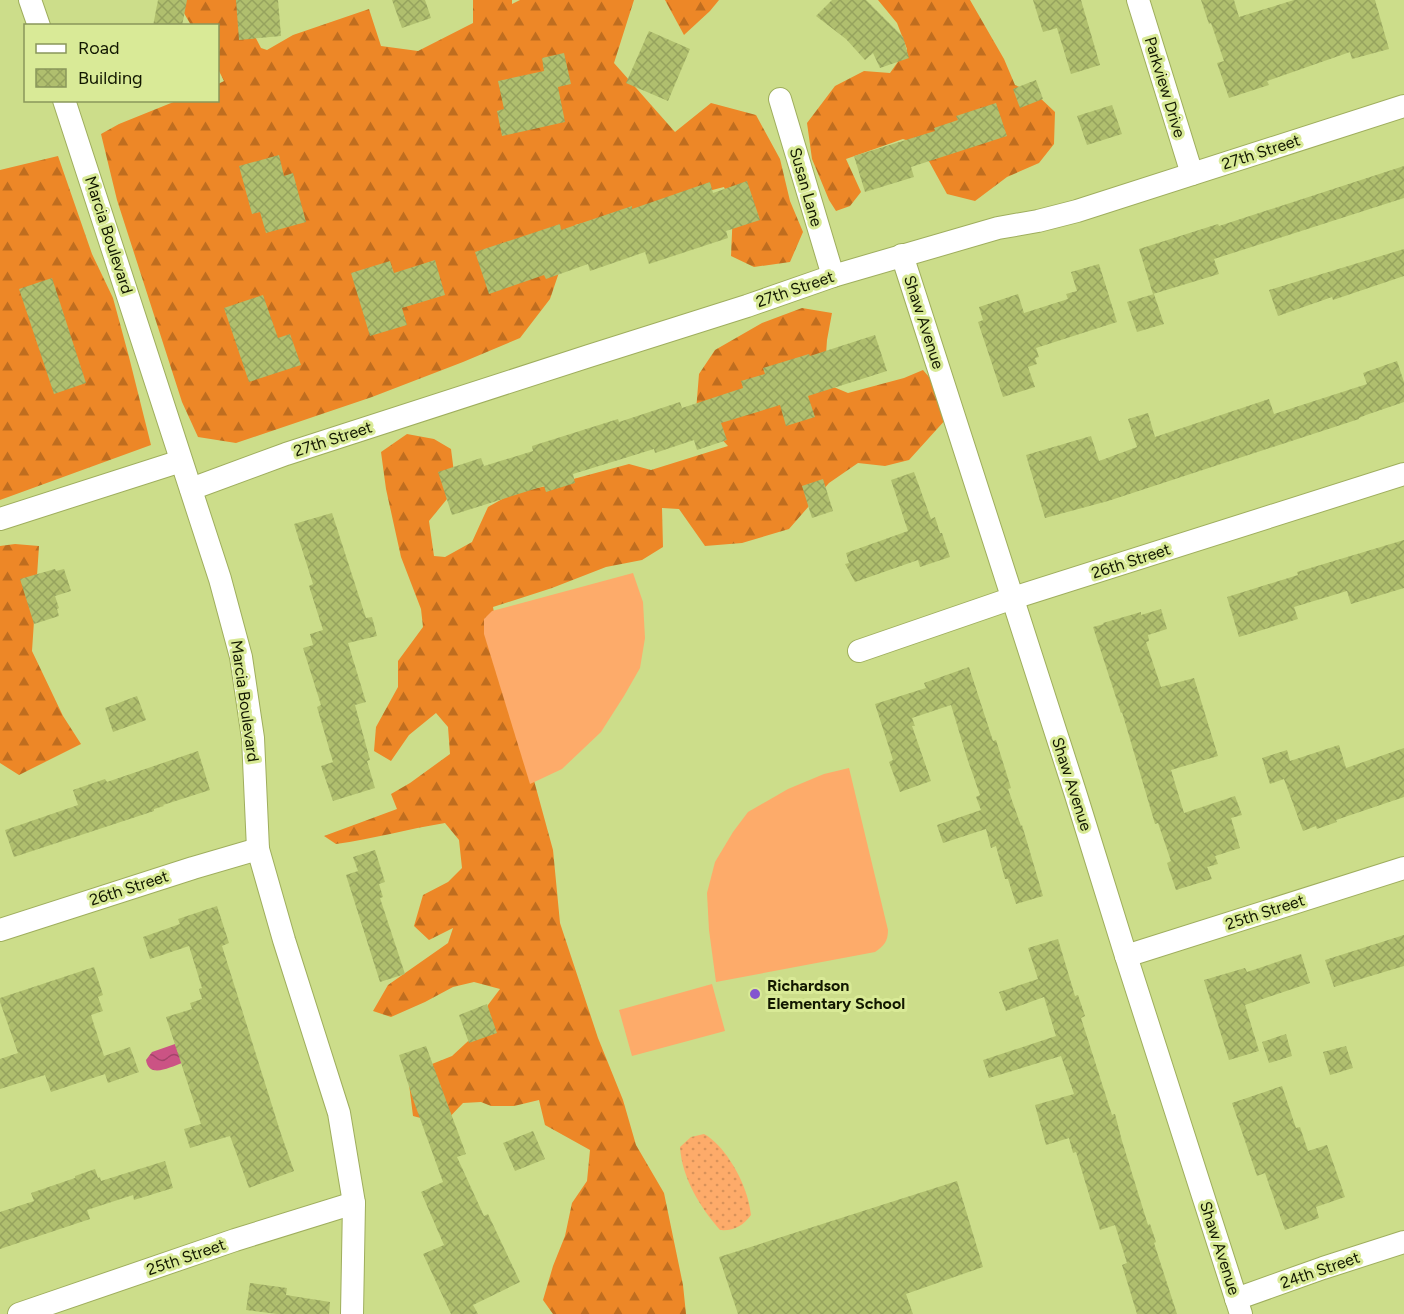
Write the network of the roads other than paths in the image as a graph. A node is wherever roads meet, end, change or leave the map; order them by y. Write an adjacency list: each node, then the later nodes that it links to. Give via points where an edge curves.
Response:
1 (30, 0): 3 (street)
2 (1138, 0): 7 (street, Parkview Drive)
3 (38, 24)
4 (780, 99): 9 (street, Susan Lane)
5 (65, 102): 10 (street, Marcia Boulevard)
6 (1404, 106): 7 (street, 27th Street)
7 (1192, 174): 8 (street, 27th Street, via 1077,211)
8 (902, 255): 9 (street, 27th Street); 14 (street, Shaw Avenue)
9 (832, 276): 12 (street, 27th Street, via 286,454)
10 (181, 461): 12 (street, Marcia Boulevard); 13 (street)
11 (1404, 474): 14 (street, 26th Street)
12 (191, 489): 16 (street, Marcia Boulevard, via 241,657 253,738)
13 (0, 519)
14 (1013, 598): 15 (street, 26th Street); 19 (street, Shaw Avenue)
15 (859, 651)
16 (258, 849): 18 (street, 26th Street); 20 (street, Marcia Boulevard, via 339,1113)
17 (1404, 868): 19 (street, 25th Street)
18 (0, 930)
19 (1126, 956): 22 (street, Shaw Avenue)
20 (354, 1203): 23 (street, 25th Street); 24 (street, Marcia Boulevard)
21 (1404, 1242): 22 (street, 24th Street, via 1323,1268)
22 (1238, 1306)
23 (19, 1314)
24 (352, 1314)

